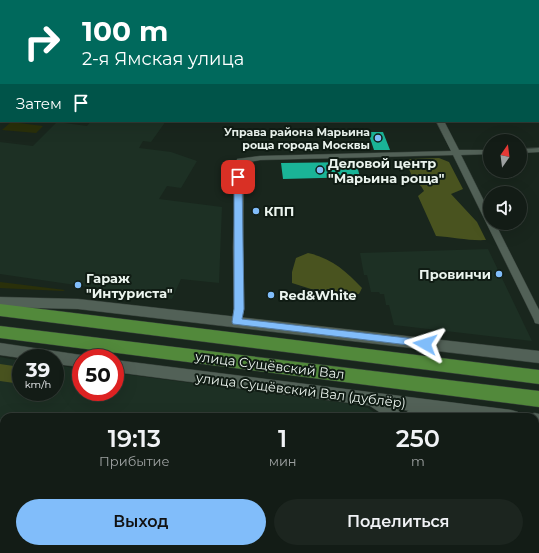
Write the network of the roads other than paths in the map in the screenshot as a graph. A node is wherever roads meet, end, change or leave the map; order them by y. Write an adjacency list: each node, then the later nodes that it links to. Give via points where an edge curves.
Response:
1 (440, 122): 5 (street)
2 (527, 150): 3 (street)
3 (539, 150)
4 (483, 152): 5 (street)
5 (455, 153): 6 (street); 11 (street, via 260,158 240,161)
6 (483, 209)
7 (494, 230): 10 (street)
8 (0, 302): 11 (main road, via 78,304)
9 (0, 310): 17 (main road, улица Сущёвский Вал)
10 (539, 320)
11 (237, 322): 15 (main road)
12 (0, 332): 19 (main road, улица Сущёвский Вал)
13 (0, 349): 14 (main road)
14 (12, 351)
15 (539, 357)
16 (124, 367): 18 (main road, улица Сущёвский Вал (дублёр))
17 (539, 377)
18 (369, 399): 20 (main road, улица Сущёвский Вал (дублёр)); 21 (street, via 382,404)
19 (539, 399)
20 (436, 407): 22 (street); 23 (main road, улица Сущёвский Вал (дублёр))
21 (393, 413)
22 (416, 413)
23 (481, 413)

